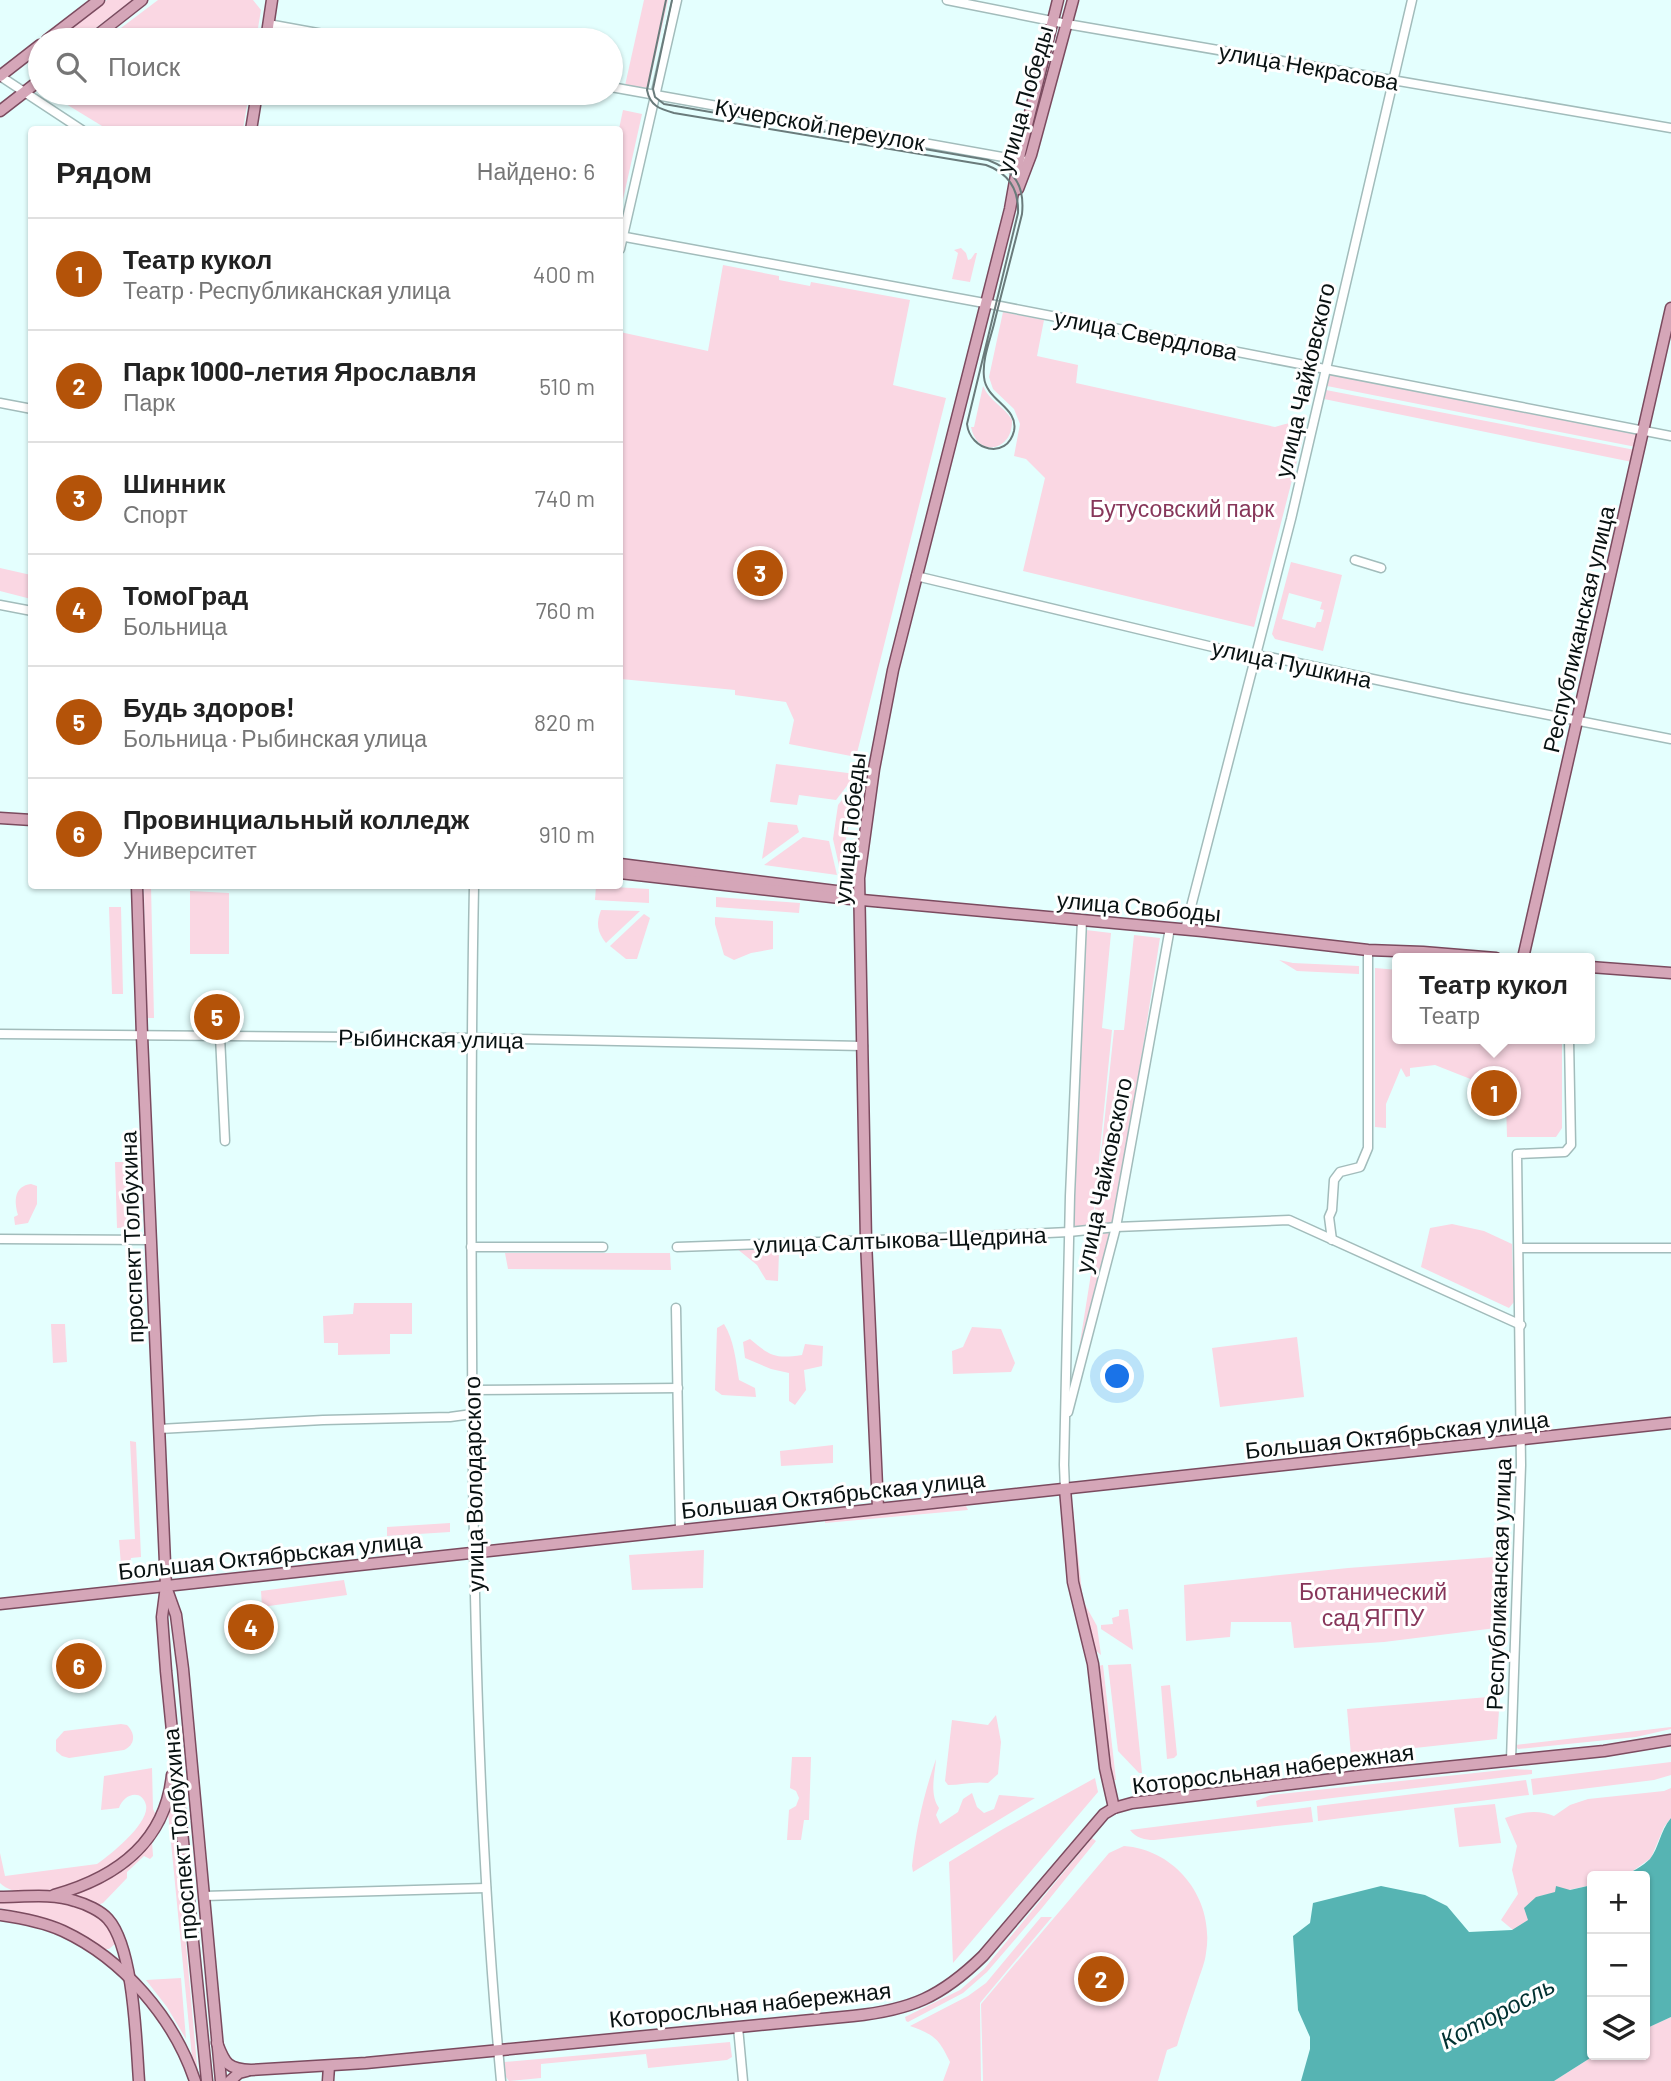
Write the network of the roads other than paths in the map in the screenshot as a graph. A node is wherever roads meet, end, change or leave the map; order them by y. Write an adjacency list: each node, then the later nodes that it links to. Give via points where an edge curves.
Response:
1 (99, 0): 12 (main road)
2 (142, 0): 13 (main road)
3 (677, 0): 23 (street)
4 (947, 0): 9 (street, улица Некрасова)
5 (1058, 0): 9 (main road, улица Победы)
6 (1073, 0): 11 (main road, улица Победы)
7 (1412, 0): 18 (street, улица Чайковского)
8 (270, 2): 10 (main road)
9 (1053, 21): 11 (street, улица Некрасова); 30 (main road, улица Победы)
10 (268, 24): 14 (main road); 15 (street)
11 (1067, 24): 18 (street, улица Некрасова); 30 (main road, улица Победы)
12 (63, 28)
13 (106, 28)
14 (268, 28)
15 (290, 28)
16 (28, 54): 17 (main road)
17 (0, 76): 21 (street)
18 (1394, 81): 29 (street, улица Некрасова); 35 (street, улица Чайковского)
19 (28, 89): 21 (main road)
20 (623, 89): 23 (street, Кучерской переулок)
21 (24, 92): 22 (street); 26 (main road)
22 (28, 95)
23 (654, 95): 30 (street, Кучерской переулок); 31 (street)
24 (44, 105): 27 (street)
25 (255, 105): 28 (main road)
26 (0, 111)
27 (76, 126)
28 (252, 126)
29 (1671, 128)
30 (1023, 161): 33 (main road, улица Победы)
31 (623, 227)
32 (623, 236): 33 (street, улица Свердлова)
33 (985, 303): 35 (street, улица Свердлова); 42 (main road, улица Победы)
34 (1671, 308): 38 (main road, Республиканская улица)
35 (1327, 369): 38 (street, улица Свердлова); 45 (street, улица Чайковского)
36 (0, 403): 37 (street)
37 (28, 409)
38 (1643, 431): 39 (street, улица Свердлова); 46 (main road, Республиканская улица)
39 (1671, 436)
40 (1354, 561): 41 (street)
41 (1381, 568)
42 (916, 576): 45 (street, улица Пушкина); 54 (main road, улица Победы, via 881,724)
43 (0, 605): 44 (street)
44 (28, 610)
45 (1256, 656): 46 (street, улица Пушкина); 57 (street, улица Чайковского)
46 (1576, 720): 47 (street, улица Пушкина); 60 (main road, Республиканская улица)
47 (1671, 739)
48 (0, 818): 49 (main road)
49 (28, 820)
50 (623, 863): 54 (main road, улица Свободы)
51 (623, 873): 54 (main road, улица Свободы)
52 (137, 889): 65 (main road, проспект Толбухина)
53 (474, 889): 67 (street, улица Володарского)
54 (859, 897): 55 (main road, улица Свободы); 69 (main road, улица Победы)
55 (1082, 920): 56 (main road, улица Свободы); 72 (street, улица Чайковского)
56 (1170, 928): 57 (main road, улица Свободы); 71 (street, улица Чайковского)
57 (1185, 930): 58 (main road, улица Свободы)
58 (1368, 950): 59 (main road, улица Свободы); 61 (main road, улица Свободы); 75 (street, via 1368,1148 1360,1167 1340,1172 1334,1180 1329,1217)
59 (1400, 953)
60 (1524, 953)
61 (1392, 955)
62 (1595, 967): 63 (main road)
63 (1671, 973)
64 (0, 1034): 65 (street, Рыбинская улица)
65 (142, 1036): 66 (street, Рыбинская улица); 74 (main road, проспект Толбухина)
66 (220, 1036): 67 (street, Рыбинская улица); 70 (street)
67 (473, 1038): 69 (street, Рыбинская улица); 77 (street, улица Володарского)
68 (1569, 1044): 80 (street, Республиканская улица, via 1571,1145 1565,1152 1517,1154)
69 (863, 1045): 76 (main road, улица Победы)
70 (225, 1141)
71 (1116, 1227): 72 (street, улица Салтыкова-Щедрина); 75 (street, улица Салтыкова-Щедрина, via 1290,1220); 88 (street, улица Чайковского)
72 (1069, 1232): 76 (street, улица Салтыкова-Щедрина); 88 (street, улица Чайковского)
73 (0, 1239): 74 (street)
74 (151, 1240): 89 (main road, проспект Толбухина)
75 (1332, 1240): 83 (street, улица Салтыкова-Щедрина)
76 (866, 1241): 79 (street, улица Салтыкова-Щедрина); 92 (main road, улица Победы)
77 (471, 1247): 78 (street); 85 (street, улица Володарского)
78 (603, 1247)
79 (677, 1247)
80 (1519, 1248): 81 (street); 83 (street, Республиканская улица)
81 (1671, 1248)
82 (676, 1308): 84 (street)
83 (1521, 1325): 90 (street, Республиканская улица)
84 (678, 1388): 85 (street); 93 (street)
85 (472, 1390): 86 (street, улица Володарского)
86 (472, 1414): 89 (street); 94 (street, улица Володарского)
87 (1671, 1423): 90 (main road, Большая Октябрьская улица)
88 (1064, 1428): 91 (street, улица Чайковского)
89 (159, 1429): 95 (main road, проспект Толбухина)
90 (1521, 1440): 91 (main road, Большая Октябрьская улица); 99 (street, Республиканская улица)
91 (1065, 1489): 92 (main road, Большая Октябрьская улица); 100 (main road, улица Чайковского, via 1073,1582 1093,1664)
92 (878, 1508): 93 (main road, Большая Октябрьская улица)
93 (680, 1530): 94 (main road, Большая Октябрьская улица)
94 (473, 1553): 95 (main road, Большая Октябрьская улица); 101 (street, улица Володарского)
95 (166, 1586): 96 (main road, Большая Октябрьская улица); 98 (main road, проспект Толбухина, via 162,1617); 102 (main road, проспект Толбухина, via 176,1615 183,1669)
96 (0, 1604)
97 (1671, 1740): 99 (main road, Которосльная набережная)
98 (174, 1757): 104 (main road, via 167,1804 159,1824 144,1842 117,1868 96,1880); 118 (main road, проспект Толбухина)
99 (1511, 1760): 100 (main road, Которосльная набережная, via 1132,1802)
100 (1114, 1808): 111 (main road, Которосльная набережная, via 1089,1830 983,1956 937,1994 870,2015)
101 (486, 1888): 102 (street); 113 (street, улица Володарского)
102 (204, 1896): 112 (main road, проспект Толбухина)
103 (0, 1897): 104 (main road)
104 (46, 1897): 106 (main road, via 92,1908 110,1920)
105 (0, 1915): 107 (main road, via 49,1926)
106 (120, 1939): 107 (main road, via 114,1952); 108 (main road)
107 (101, 1954): 108 (main road)
108 (129, 1978): 109 (main road); 110 (main road)
109 (157, 2010): 110 (main road, via 147,2006); 117 (main road, via 176,2038)
110 (133, 2017): 116 (main road)
111 (738, 2027): 113 (main road, Которосльная набережная); 123 (street)
112 (217, 2043): 115 (main road, via 230,2067); 119 (main road, проспект Толбухина)
113 (499, 2049): 114 (main road, Которосльная набережная); 122 (street, улица Володарского)
114 (329, 2066): 115 (main road, Которосльная набережная); 121 (main road)
115 (251, 2070): 120 (main road)
116 (139, 2081)
117 (195, 2081)
118 (207, 2081)
119 (221, 2081)
120 (230, 2081)
121 (328, 2081)
122 (501, 2081)
123 (743, 2081)

